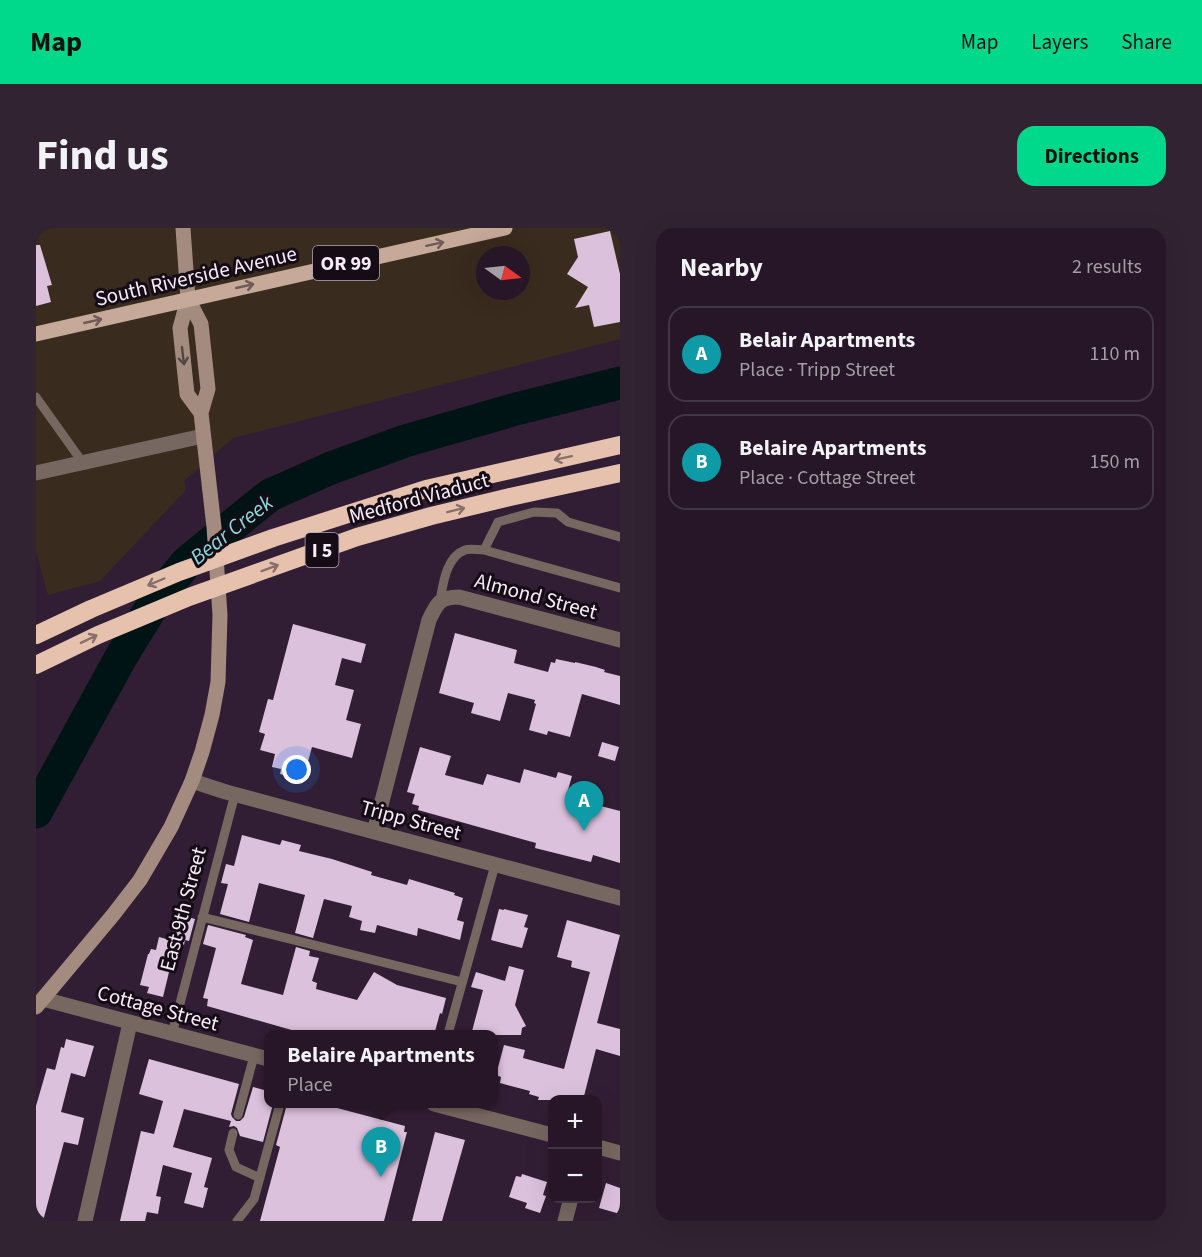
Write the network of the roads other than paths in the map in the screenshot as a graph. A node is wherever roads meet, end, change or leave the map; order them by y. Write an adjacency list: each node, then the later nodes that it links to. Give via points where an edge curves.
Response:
1 (183, 228): 3 (street)
2 (505, 228): 3 (main road, South Riverside Avenue / OR 99, one-way to 2)
3 (188, 299): 4 (main road, South Riverside Avenue / OR 99, one-way to 3); 6 (street, via 201,324 208,389); 6 (street, one-way to 6, via 180,328 187,394)
4 (36, 333)
5 (36, 397): 9 (lane)
6 (201, 413): 7 (street)
7 (203, 436): 9 (street); 19 (street, bridge, via 218,569 218,682)
8 (620, 445): 16 (highway, Medford Viaduct / I 5, one-way to 16, bridge, via 426,489 284,535 179,572)
9 (83, 463): 10 (street)
10 (36, 473)
11 (620, 473): 18 (highway, Medford Viaduct / I 5, one-way to 11, bridge, via 189,597 357,537)
12 (620, 537): 13 (lane, via 568,522 558,513 534,512 498,522)
13 (484, 550): 14 (lane); 15 (lane, via 465,550 454,558 445,575)
14 (620, 588)
15 (440, 601): 17 (street, Almond Street, via 459,597); 21 (street, via 429,620)
16 (36, 635)
17 (620, 640)
18 (36, 665)
19 (192, 781): 20 (street, Tripp Street); 26 (street, via 140,880)
20 (235, 794): 21 (street, Tripp Street); 24 (lane, East 9th Street)
21 (374, 832): 22 (street, Tripp Street)
22 (495, 865): 23 (street, Tripp Street); 25 (lane)
23 (620, 898)
24 (202, 917): 25 (lane); 29 (lane, East 9th Street)
25 (462, 982): 28 (lane)
26 (38, 1001): 27 (street, Cottage Street)
27 (130, 1023): 29 (street, Cottage Street); 40 (street)
28 (449, 1030)
29 (172, 1034): 30 (street, Cottage Street)
30 (261, 1058): 33 (lane)
31 (279, 1108): 38 (lane)
32 (449, 1108): 35 (street)
33 (238, 1115)
34 (233, 1133): 38 (lane, via 229,1150 236,1167)
35 (548, 1134)
36 (602, 1148): 37 (street)
37 (620, 1153)
38 (260, 1178): 41 (lane, via 254,1199)
39 (570, 1203): 42 (street)
40 (85, 1221)
41 (237, 1221)
42 (565, 1221)

